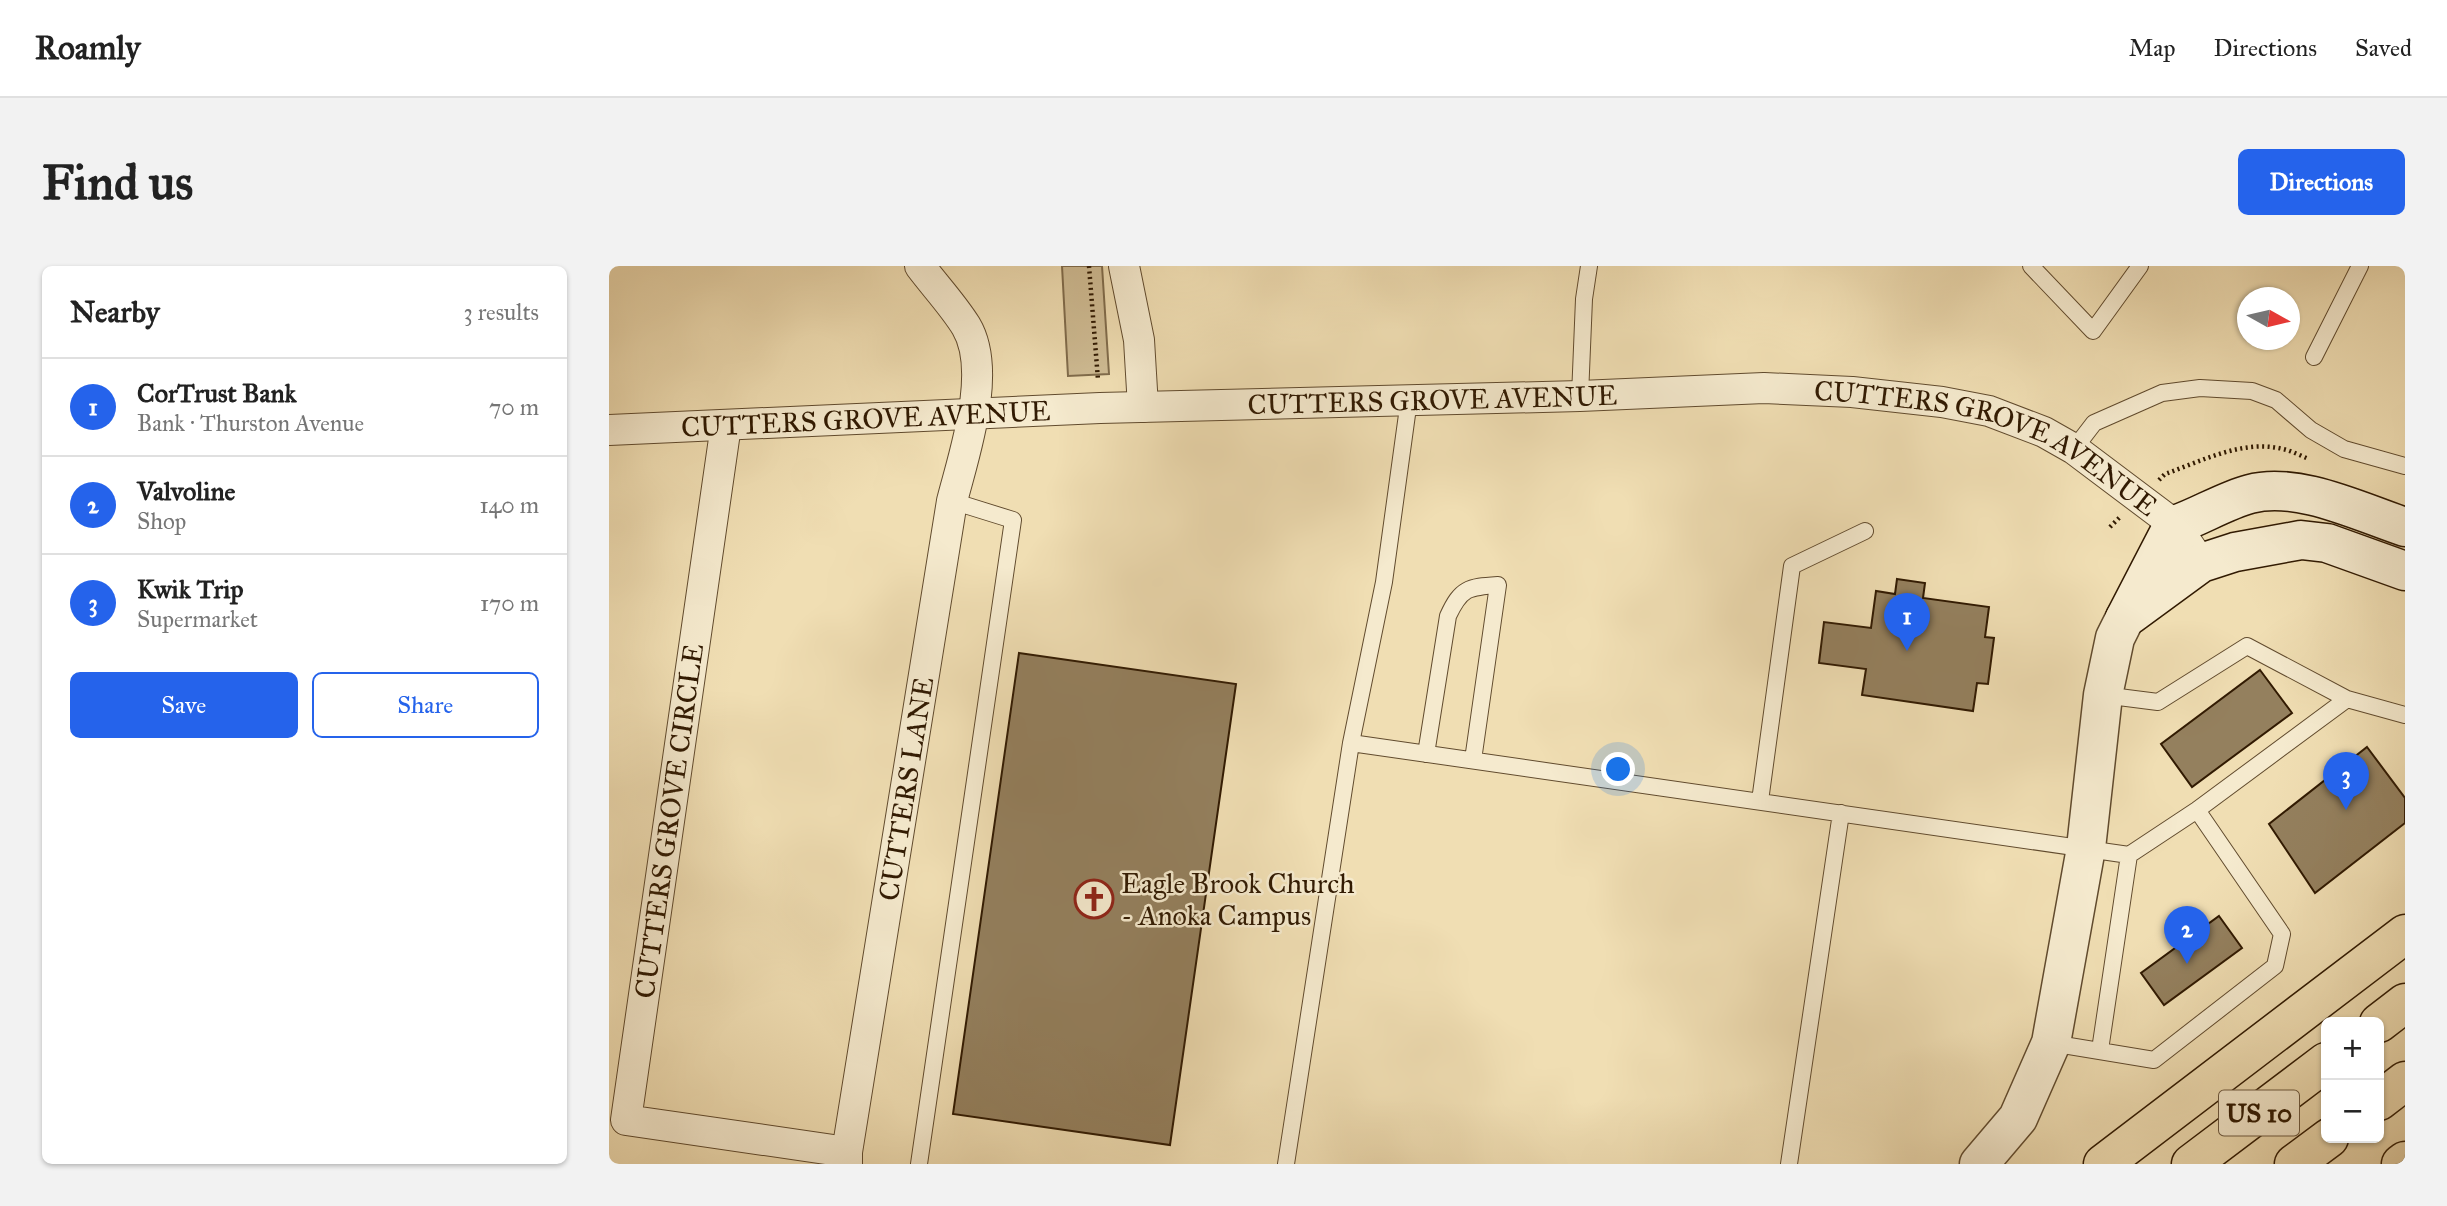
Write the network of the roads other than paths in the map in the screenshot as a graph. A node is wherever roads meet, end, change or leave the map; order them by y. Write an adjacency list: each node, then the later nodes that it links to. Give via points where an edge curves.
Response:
1 (920, 266): 11 (street, CUTTERS LANE, via 967,328 977,363)
2 (1125, 266): 10 (street, via 1135,308)
3 (1589, 266): 8 (lane)
4 (2031, 266): 5 (lane, via 2093,331)
5 (2140, 266)
6 (2360, 266): 7 (lane)
7 (2314, 357)
8 (1580, 396): 9 (street, CUTTERS GROVE AVENUE); 14 (street, CUTTERS GROVE AVENUE, via 1764,388 1852,392 1989,411)
9 (1409, 400): 10 (street, CUTTERS GROVE AVENUE); 26 (lane, via 1384,582)
10 (1143, 407): 11 (street, CUTTERS GROVE AVENUE)
11 (975, 414): 12 (street, CUTTERS GROVE AVENUE); 16 (street, CUTTERS LANE)
12 (726, 425): 13 (street, CUTTERS GROVE AVENUE); 43 (street, CUTTERS GROVE CIRCLE, via 626,1119)
13 (609, 430)
14 (2074, 449): 15 (lane, via 2094,423 2162,393 2200,387 2252,391 2276,400 2311,430 2344,449); 17 (street, CUTTERS GROVE AVENUE)
15 (2405, 467)
16 (952, 501): 43 (street, CUTTERS LANE); 44 (lane, via 1013,520)
17 (2175, 525): 18 (main road, via 2250,494 2282,489); 20 (street, CUTTERS GROVE AVENUE); 22 (main road)
18 (2405, 527)
19 (1865, 531): 29 (lane, via 1792,566)
20 (2201, 563): 21 (main road, via 2301,540 2327,544); 22 (main road)
21 (2396, 574)
22 (2125, 618): 23 (main road, via 2115,638)
23 (2103, 695): 24 (lane, via 2158,702 2247,646); 32 (main road)
24 (2347, 699): 25 (lane); 30 (lane)
25 (2405, 715)
26 (1351, 743): 27 (lane); 45 (lane)
27 (1426, 754): 28 (lane); 28 (lane, via 1448,616 1457,598 1471,587 1498,585)
28 (1473, 760): 29 (lane)
29 (1760, 801): 31 (lane)
30 (2197, 810): 33 (lane); 38 (lane, via 2283,934 2275,966 2154,1060)
31 (1841, 813): 32 (lane); 46 (lane)
32 (2086, 848): 33 (lane); 37 (main road)
33 (2129, 855): 38 (lane)
34 (2405, 934): 48 (highway)
35 (2405, 1003): 36 (highway)
36 (2384, 1019)
37 (2051, 1043): 38 (lane); 47 (main road, via 2018,1118)
38 (2100, 1051)
39 (2321, 1066): 49 (highway, US 10)
40 (2405, 1081): 41 (highway)
41 (2384, 1097)
42 (2322, 1143): 50 (highway, US 10)
43 (847, 1158)
44 (919, 1164)
45 (1286, 1164)
46 (1789, 1164)
47 (1979, 1164)
48 (2103, 1164)
49 (2191, 1164)
50 (2294, 1164)

